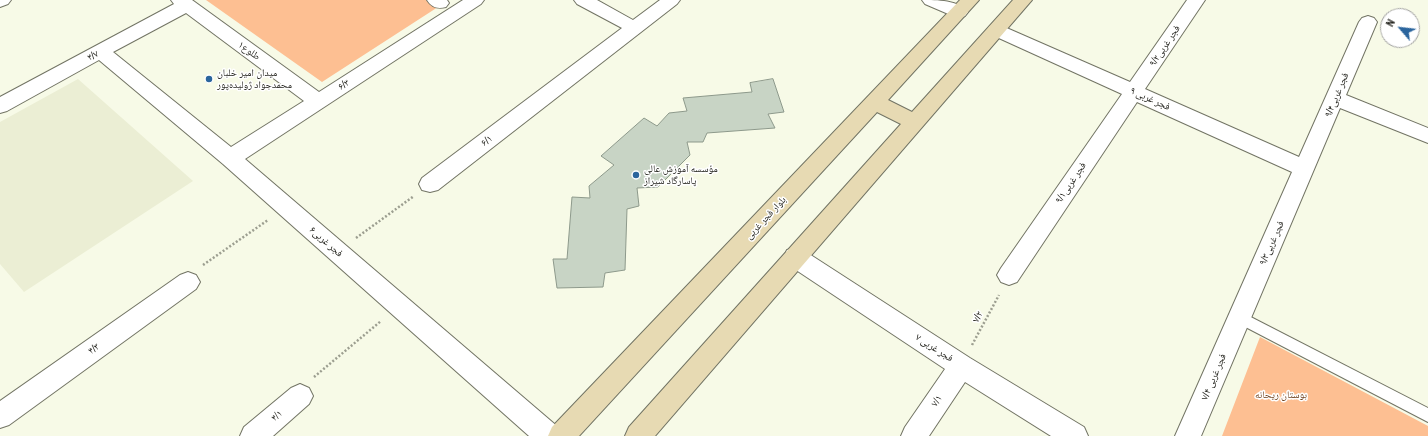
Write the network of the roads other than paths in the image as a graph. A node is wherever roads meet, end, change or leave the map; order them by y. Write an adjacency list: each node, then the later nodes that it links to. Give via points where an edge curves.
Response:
1 (475, 0): 15 (street, ۶/۳)
2 (583, 0): 10 (street)
3 (671, 0): 10 (street, ۶/۱)
4 (931, 0): 8 (street)
5 (1023, 0): 11 (main road)
6 (1196, 0): 13 (street, فجر غربی۹/۲)
7 (183, 2): 12 (street, ۴/۷); 15 (street, طلوع۱)
8 (965, 6): 16 (main road, بلوار فجر غربی)
9 (1368, 22): 14 (street, فجر غربی۹/۴)
10 (635, 28): 22 (street, ۶/۱)
11 (996, 30): 13 (street, ۹ فجر غربی); 18 (main road)
12 (100, 52): 17 (street, ۴/۷); 20 (street, فجر غربی۶)
13 (1134, 92): 21 (street, ۹ فجر غربی); 24 (street, فجر غربی۹/۱)
14 (1336, 99): 19 (street); 21 (street, فجر غربی۹/۴)
15 (318, 101): 20 (street, ۶/۳)
16 (875, 102): 18 (main road); 33 (main road, بلوار فجر غربی)
17 (0, 106)
18 (914, 122): 23 (main road)
19 (1428, 136)
20 (230, 158): 32 (street, فجر غربی۶)
21 (1305, 168): 26 (street, فجر غربی۹/۳)
22 (430, 184)
23 (795, 257): 27 (street, ۷ فجر غربی); 34 (main road)
24 (1009, 275)
25 (188, 282): 30 (street, ۴/۳)
26 (1239, 317): 29 (lane); 37 (street, ۷/۴ فجر غربی)
27 (961, 366): 35 (street, ۷/۱); 36 (street, ۷ فجر غربی)
28 (300, 396): 31 (street, ۴/۱)
29 (1428, 415)
30 (0, 416)
31 (253, 436)
32 (549, 436)
33 (562, 436)
34 (638, 436)
35 (914, 436)
36 (1075, 436)
37 (1188, 436)

